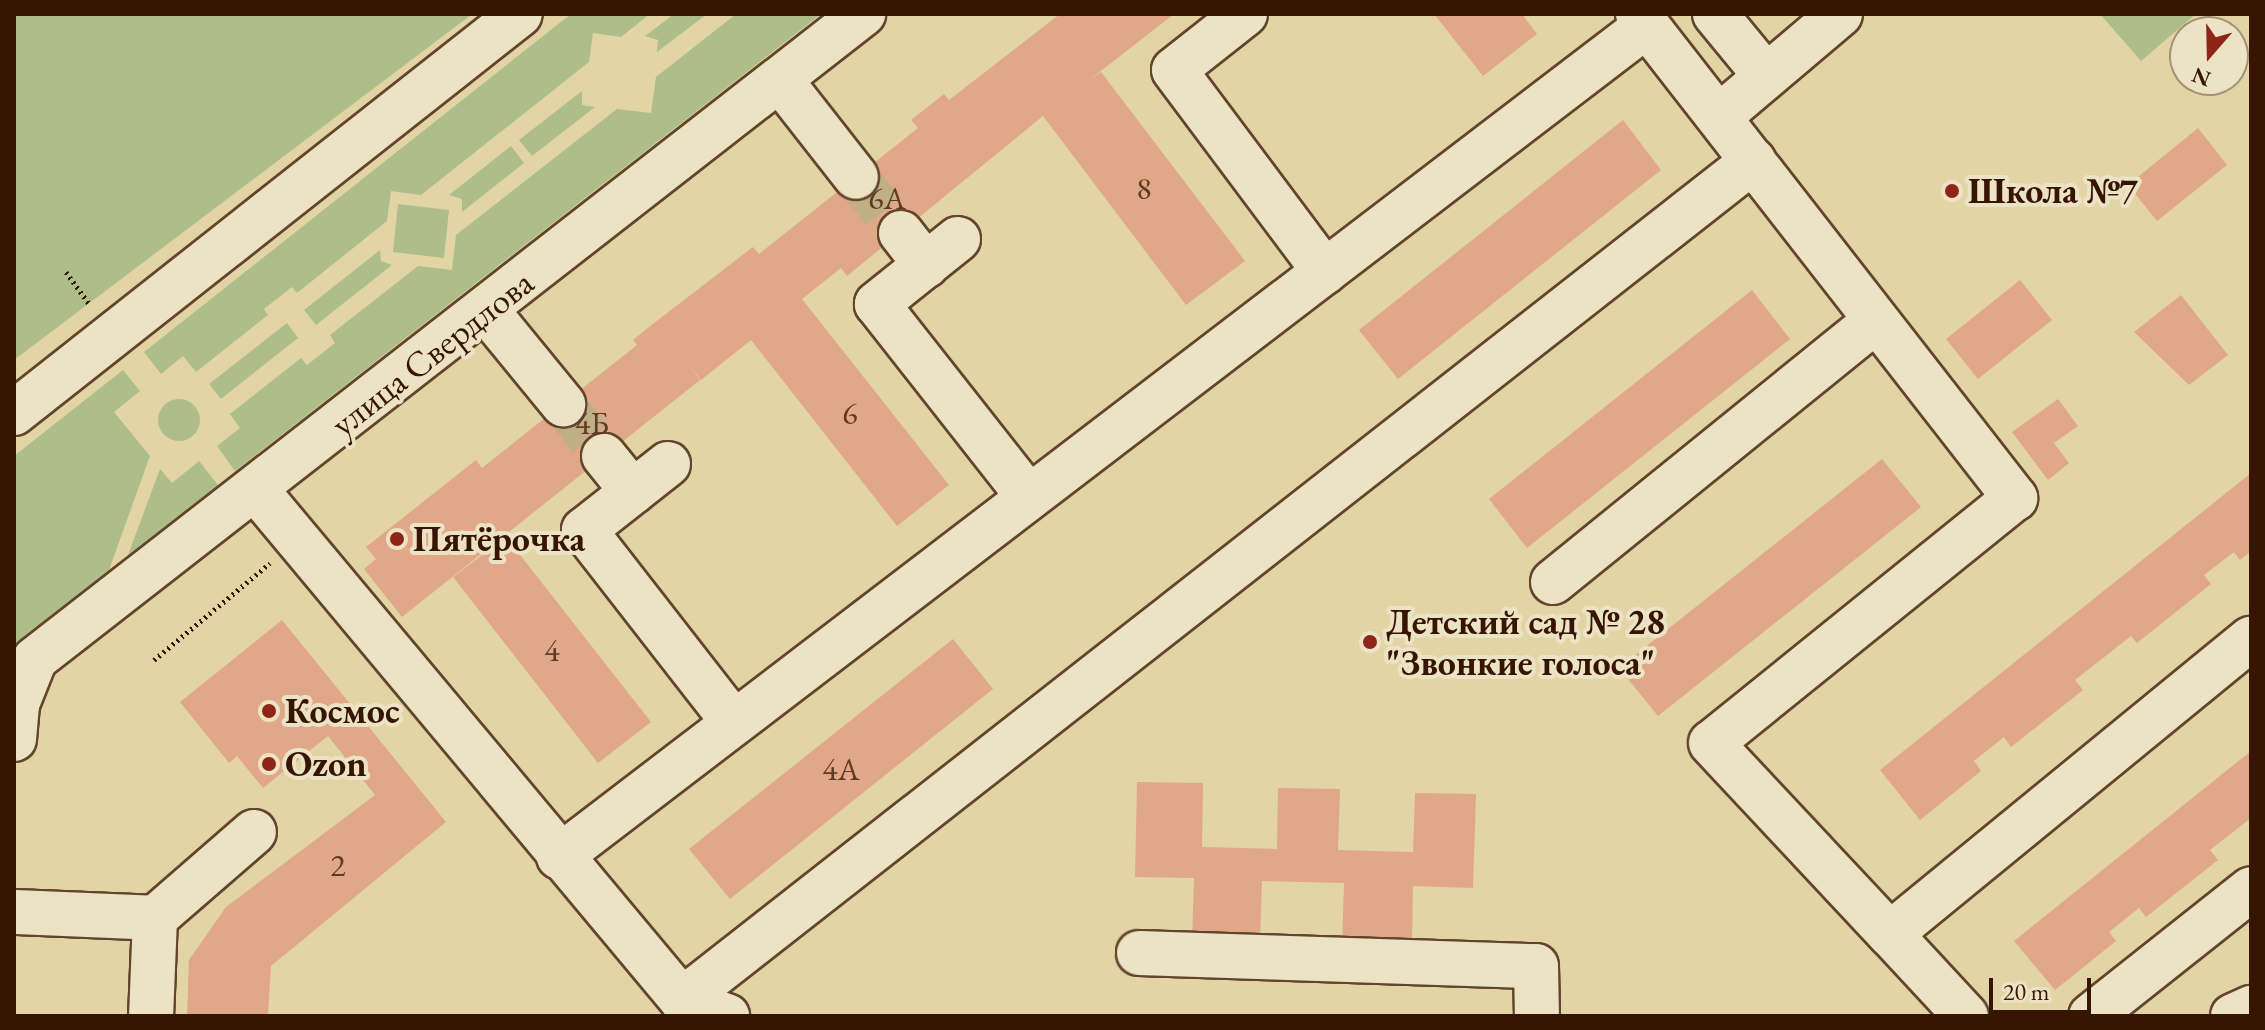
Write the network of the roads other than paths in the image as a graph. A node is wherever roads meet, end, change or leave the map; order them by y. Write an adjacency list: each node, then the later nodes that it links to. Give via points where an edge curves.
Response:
1 (520, 14): 17 (street)
2 (863, 14): 8 (street, улица Свердлова)
3 (1244, 14): 13 (street, via 1174,70)
4 (1715, 14): 7 (street)
5 (1840, 14): 7 (street)
6 (1642, 20): 9 (street); 13 (street)
7 (1766, 76): 9 (street)
8 (780, 80): 11 (street); 14 (street, улица Свердлова)
9 (1721, 115): 10 (street)
10 (1753, 161): 15 (street); 34 (street)
11 (856, 177)
12 (928, 246): 22 (street, via 877,304)
13 (1325, 272): 22 (street)
14 (486, 310): 16 (street); 20 (street, улица Свердлова)
15 (1874, 322): 23 (street); 32 (street, via 2015,498 1711,743)
16 (563, 404)
17 (14, 413)
18 (604, 456): 21 (street)
19 (668, 464): 21 (street)
20 (257, 491): 26 (street, улица Свердлова, via 35,659); 28 (street)
21 (633, 492): 25 (street, via 584,530)
22 (1029, 497): 25 (street)
23 (1553, 582)
24 (2251, 639): 32 (street)
25 (731, 719): 28 (street)
26 (16, 722)
27 (254, 832): 31 (street)
28 (559, 857): 34 (street)
29 (2251, 889): 40 (street)
30 (14, 912): 31 (street)
31 (155, 918): 37 (street)
32 (1890, 934): 39 (street)
33 (1139, 953): 38 (street, via 1536,966)
34 (682, 1000): 36 (street)
35 (2251, 1008): 41 (street)
36 (737, 1015)
37 (151, 1016)
38 (1537, 1016)
39 (1966, 1016)
40 (2091, 1016)
41 (2233, 1016)

